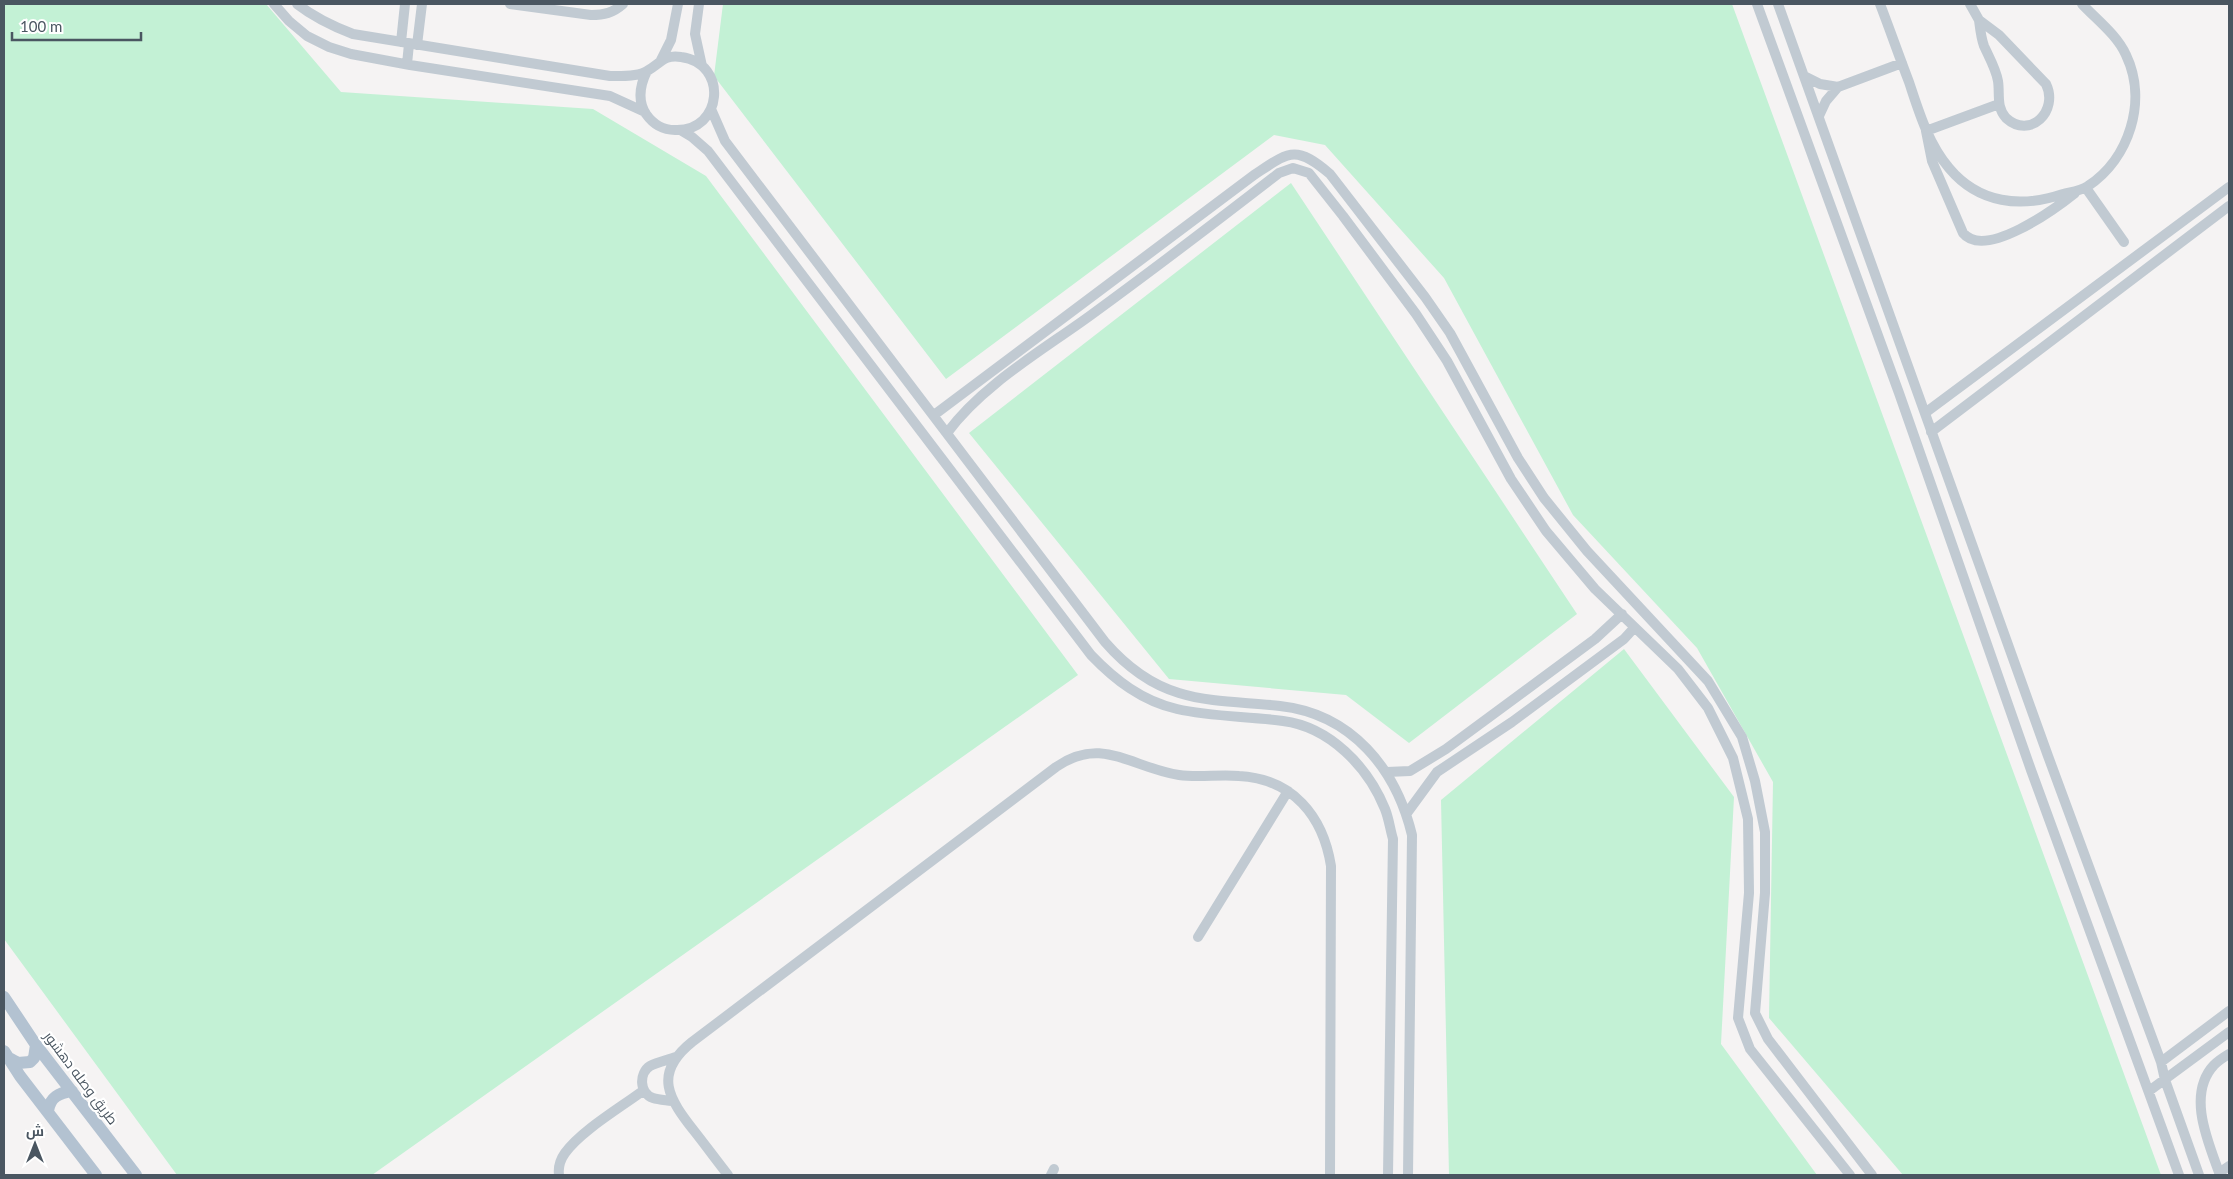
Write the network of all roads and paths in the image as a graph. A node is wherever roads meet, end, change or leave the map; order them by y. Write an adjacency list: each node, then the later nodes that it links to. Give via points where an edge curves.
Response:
1 (274, 4): 19 (street, via 307,36 328,47)
2 (297, 4): 16 (street, via 313,16 353,34)
3 (405, 4): 16 (street)
4 (422, 4): 16 (street)
5 (510, 4): 14 (street)
6 (623, 4): 14 (street, via 605,14)
7 (678, 4): 17 (street, via 671,40)
8 (699, 4): 20 (street, via 695,34)
9 (1758, 4): 55 (street)
10 (1778, 4): 22 (street)
11 (1880, 4): 18 (street)
12 (1970, 4): 15 (street)
13 (2082, 4): 31 (street, via 2122,47 2132,69 2136,95 2132,127 2125,145 2102,176)
14 (566, 8)
15 (1979, 20): 24 (street, via 1983,43 1998,82); 24 (street, via 1999,35 2043,80 2049,93 2046,113 2028,125 2012,122 2003,114)
16 (409, 44): 19 (street); 21 (street, via 610,76)
17 (661, 60): 20 (street, via 678,56); 21 (street)
18 (1902, 63): 23 (street); 29 (street)
19 (407, 64): 26 (street, via 610,96)
20 (702, 66): 25 (street, via 713,82)
21 (648, 71): 26 (street, via 640,91)
22 (1804, 76): 23 (street, via 1820,84); 27 (street)
23 (1838, 87): 27 (street, via 1826,100)
24 (1999, 104): 29 (street)
25 (711, 109): 28 (street, via 699,124); 35 (street, via 725,141)
26 (645, 112): 28 (street, via 660,127)
27 (1819, 116): 34 (street)
28 (682, 131): 65 (street, via 708,151 1091,655 1109,674 1144,697 1176,709 1285,721 1309,728 1334,742 1356,761 1373,785 1386,811 1393,839)
29 (1926, 131): 31 (street, via 1949,169 1984,194 2004,201 2025,203 2047,200); 31 (street, via 1932,161 1947,199 1963,233 1972,241 2006,236)
30 (2229, 187): 34 (street)
31 (2083, 188): 33 (street)
32 (2229, 206): 36 (street)
33 (2124, 242)
34 (1925, 413): 36 (street)
35 (934, 415): 37 (street); 68 (street, via 1254,175 1284,156 1299,154 1313,160 1330,174 1425,297 1472,371 1518,458 1544,498 1587,551 1708,681 1742,737 1756,781 1765,832 1765,893 1756,1013 1768,1039)
36 (1931, 432): 51 (street)
37 (947, 433): 38 (street, via 968,408 1012,372 1279,173 1300,169 1309,173 1416,314 1447,362 1515,485 1546,531 1594,589); 40 (street, via 1105,642 1137,673 1178,693 1283,706 1317,714 1362,743)
38 (1622, 614): 39 (street); 40 (street, via 1595,639 1446,749 1410,771)
39 (1634, 628): 42 (street, via 1624,639 1512,722 1437,772); 67 (street, via 1678,669 1708,708 1733,758 1748,819 1749,893 1738,1018 1750,1049)
40 (1387, 772): 42 (street)
41 (1288, 792): 43 (street); 50 (street, via 1251,777 1178,775 1112,754 1093,753 1073,758 998,811); 64 (street, via 1308,809 1316,821 1328,847 1331,866)
42 (1407, 813): 66 (street, via 1412,835)
43 (1198, 937)
44 (4, 998): 47 (main road, طريق وصله دهشور)
45 (2229, 1011): 51 (street)
46 (2229, 1032): 52 (street)
47 (36, 1045): 48 (main road, via 30,1062 18,1063); 54 (main road, طريق وصله دهشور)
48 (6, 1054): 57 (main road)
49 (2229, 1054): 59 (street, via 2208,1074 2201,1102 2202,1123)
50 (676, 1057): 53 (street, via 646,1069 642,1079); 56 (street, via 668,1078)
51 (2161, 1062): 52 (street)
52 (2165, 1080): 55 (street); 70 (street)
53 (644, 1090): 56 (street, via 652,1098); 62 (street, via 576,1141 563,1154)
54 (72, 1091): 57 (main road, via 56,1096); 61 (main road, طريق وصله دهشور)
55 (2149, 1091): 69 (street)
56 (672, 1101): 63 (street)
57 (48, 1111): 60 (main road)
58 (2229, 1166): 59 (street)
59 (2220, 1174)
60 (96, 1175)
61 (136, 1175)
62 (559, 1175)
63 (728, 1175)
64 (1330, 1175)
65 (1388, 1175)
66 (1408, 1175)
67 (1850, 1175)
68 (1872, 1175)
69 (2179, 1175)
70 (2199, 1175)

